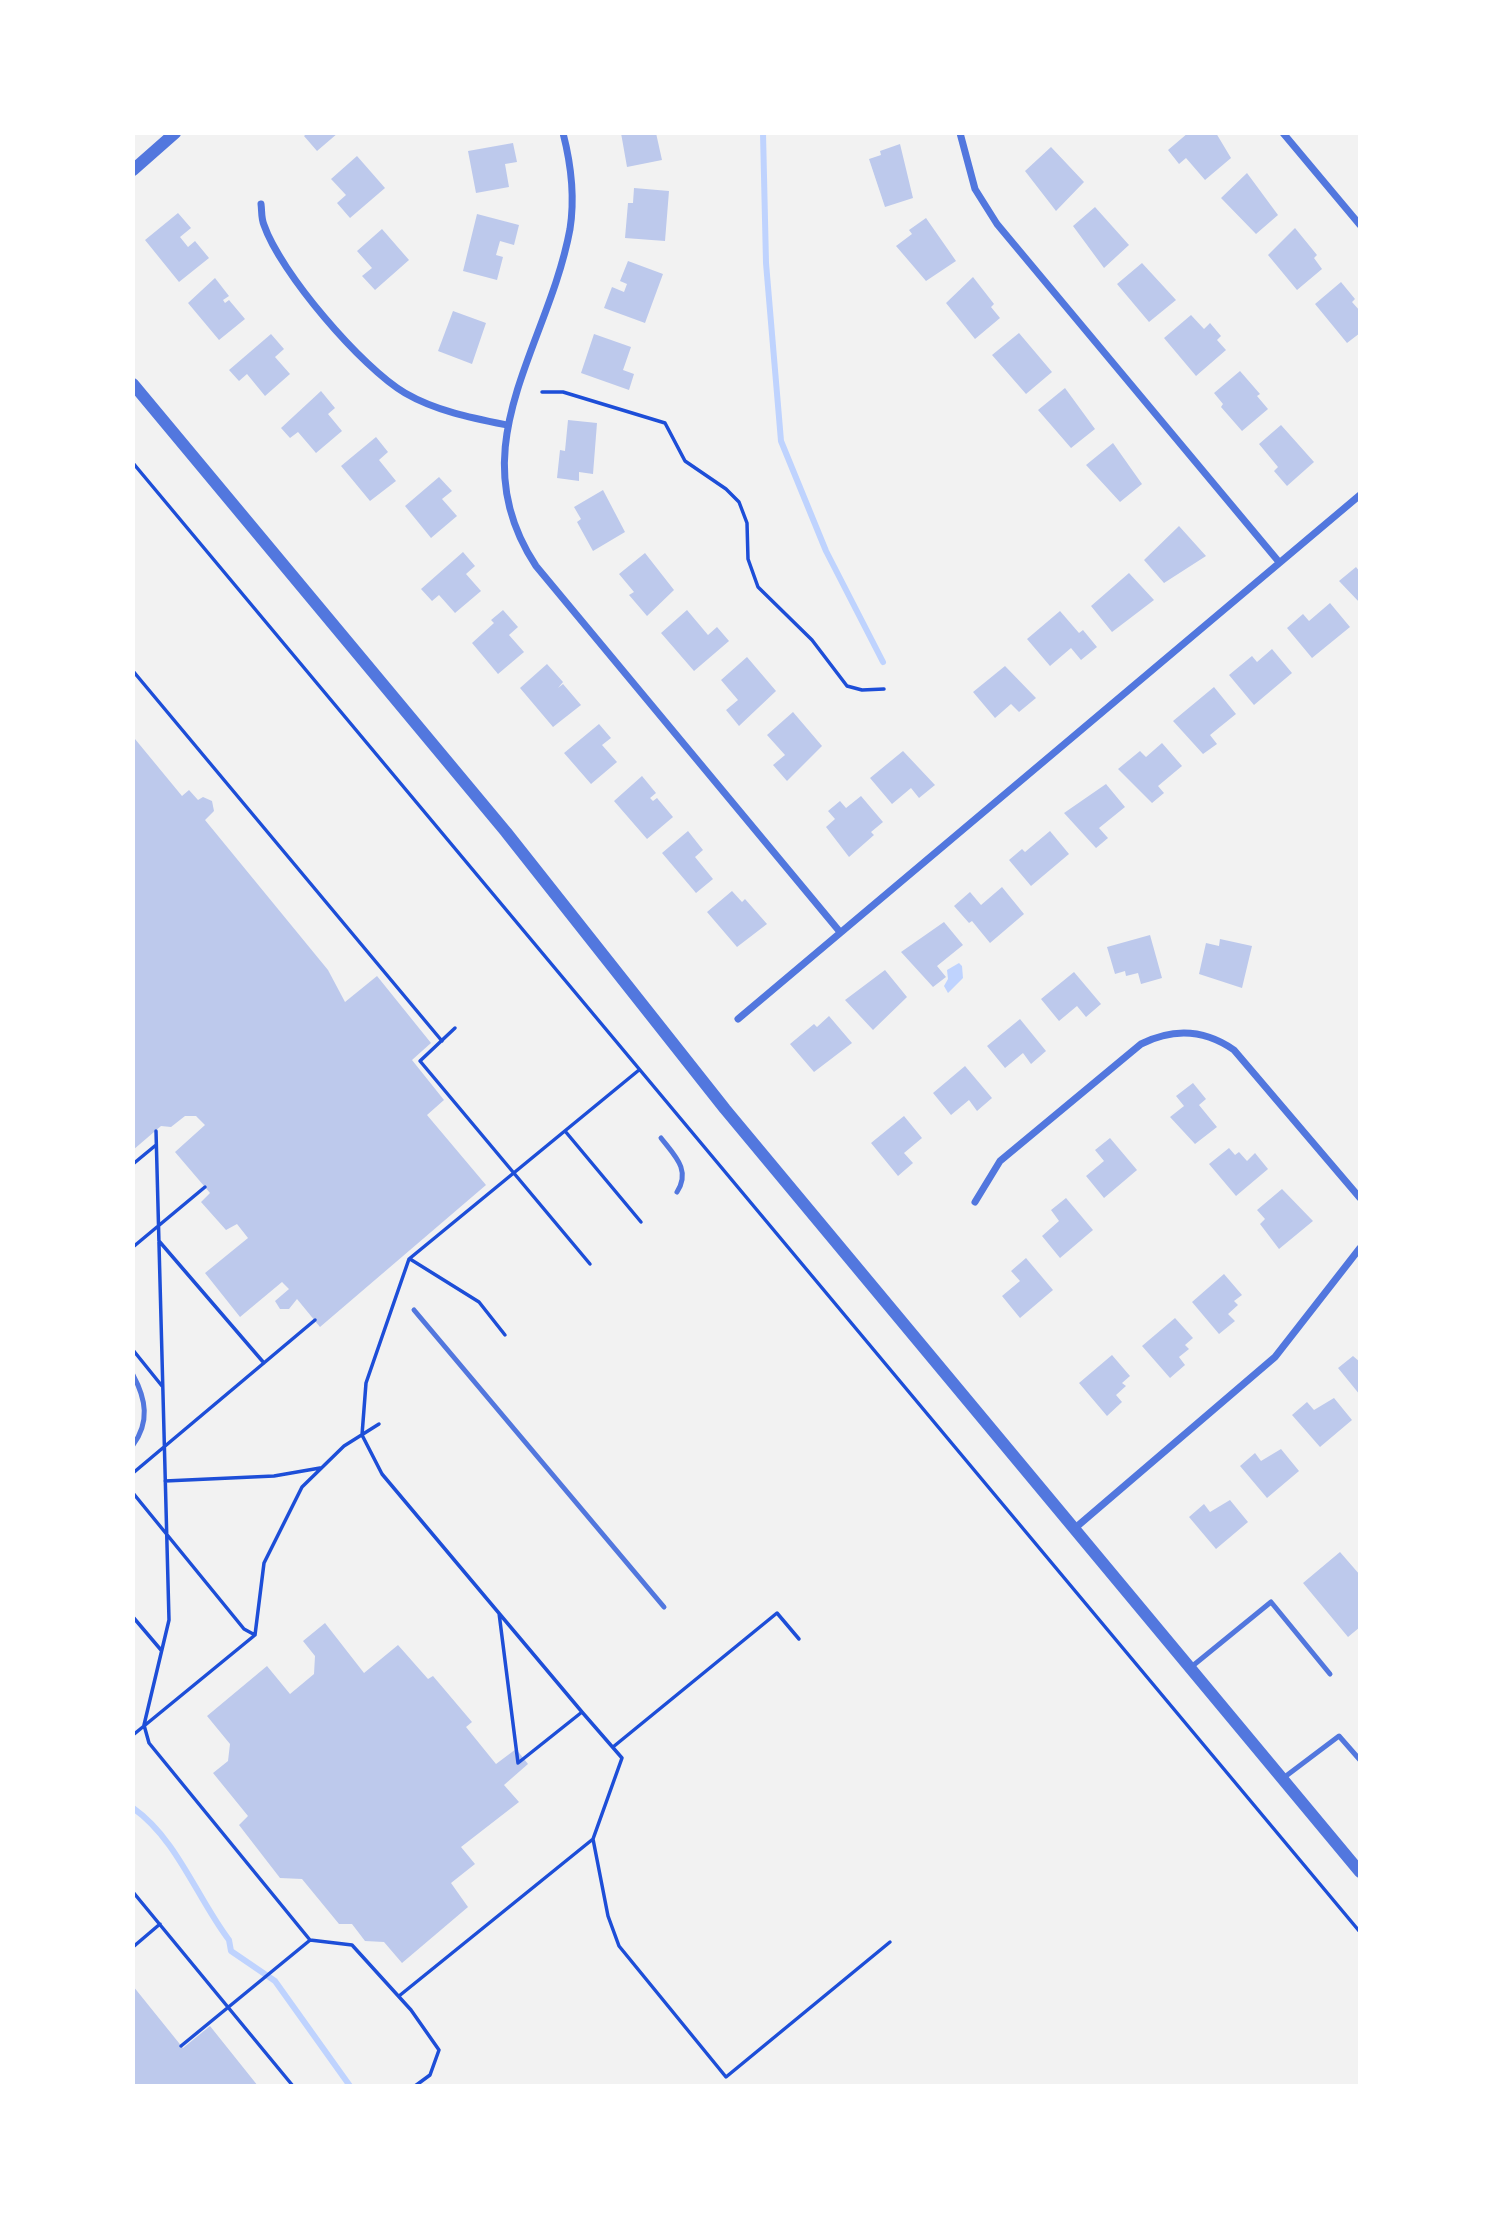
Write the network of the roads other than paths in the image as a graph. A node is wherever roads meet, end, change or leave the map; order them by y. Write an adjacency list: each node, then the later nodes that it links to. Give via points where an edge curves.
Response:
1 (175, 133): 5 (street)
2 (564, 133): 9 (street, via 572,184 570,228)
3 (960, 133): 11 (street, via 975,189 997,224)
4 (1283, 133): 7 (street)
5 (133, 170)
6 (261, 204): 9 (street, via 263,223 277,253 376,373 425,403)
7 (1360, 225)
8 (133, 384): 22 (street, via 449,762 719,1102)
9 (507, 425): 12 (street, via 503,456 506,496 515,529 530,557)
10 (1360, 495): 11 (street)
11 (1279, 562): 12 (street)
12 (840, 932): 13 (street)
13 (738, 1019)
14 (661, 1138): 15 (lane, via 684,1170)
15 (677, 1192)
16 (1360, 1198): 17 (street, via 1234,1050 1224,1042 1190,1032 1141,1044 1000,1161)
17 (975, 1202)
18 (1360, 1248): 22 (street, via 1275,1357)
19 (414, 1310): 23 (lane)
20 (133, 1375): 21 (lane, via 146,1414)
21 (133, 1446)
22 (1074, 1529): 24 (street)
23 (664, 1607)
24 (1190, 1668): 25 (lane, via 1271,1602); 27 (street)
25 (1330, 1674)
26 (1360, 1760): 27 (lane, via 1339,1735)
27 (1282, 1779): 28 (street)
28 (1360, 1872)

